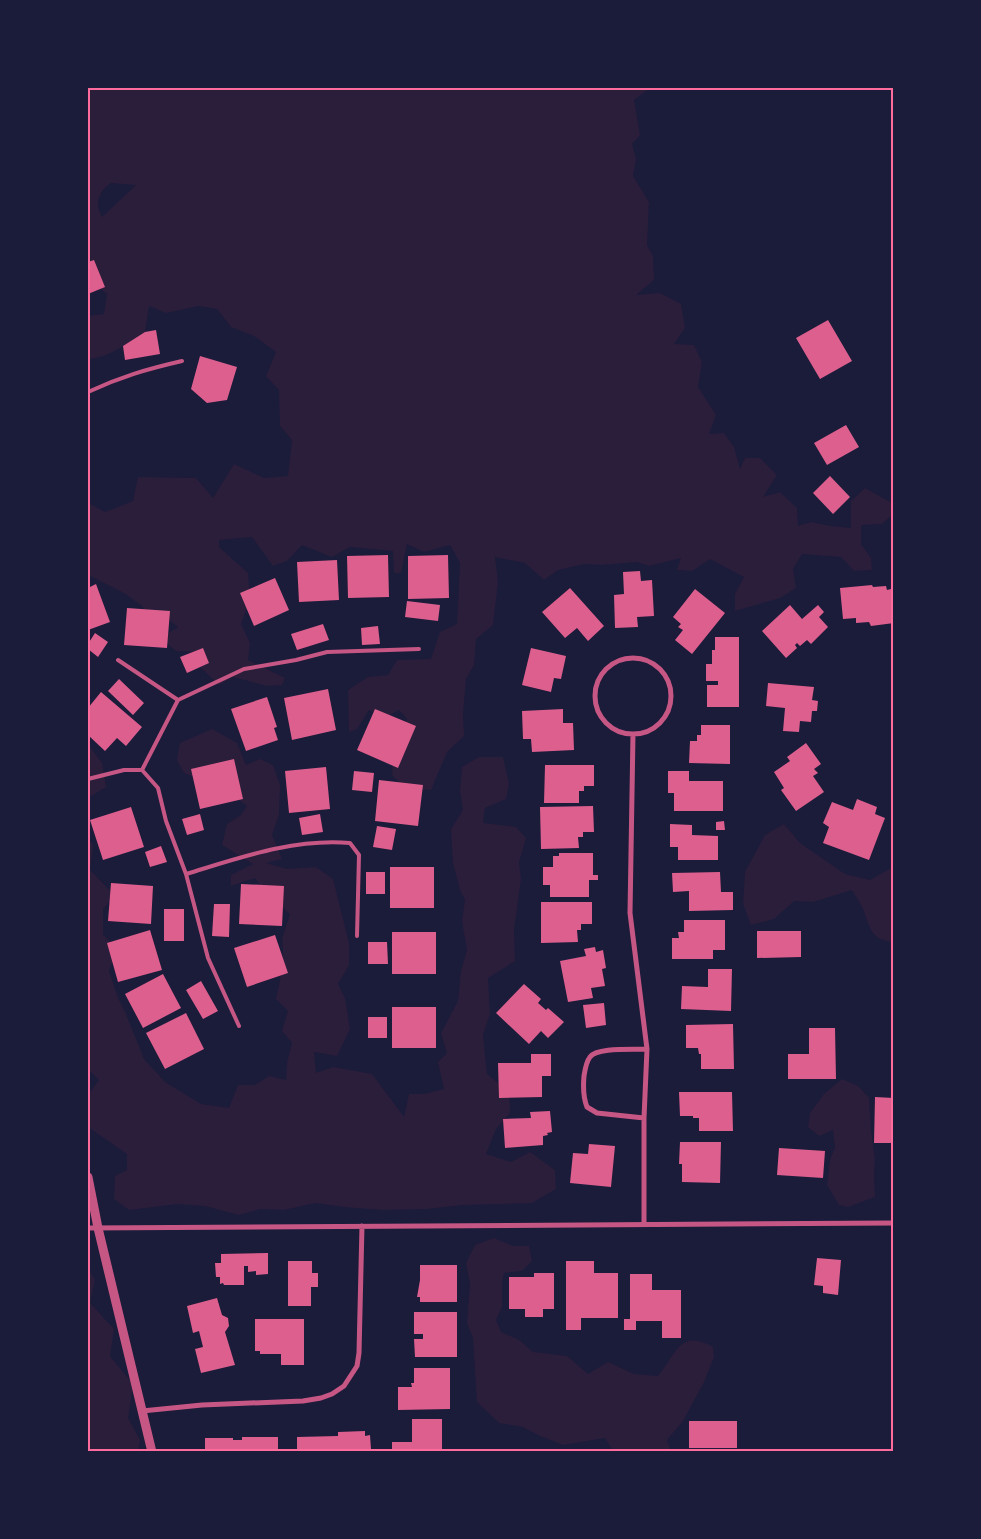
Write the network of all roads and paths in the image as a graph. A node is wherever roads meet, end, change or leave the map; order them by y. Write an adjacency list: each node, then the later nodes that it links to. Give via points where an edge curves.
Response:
1 (182, 361): 2 (lane, via 143,370)
2 (88, 392)
3 (419, 649): 5 (lane, via 327,652 244,669)
4 (118, 660): 5 (lane)
5 (178, 700): 7 (lane)
6 (633, 734): 6 (street, via 645,732 665,717 671,693 661,670 638,659 626,659 604,671 595,694 596,706 610,726); 12 (street, via 630,913)
7 (142, 770): 8 (lane, via 124,770); 9 (lane, via 158,788 166,821)
8 (88, 779)
9 (186, 874): 10 (lane, via 276,849 315,843 350,843 359,855); 11 (lane, via 208,958)
10 (357, 936)
11 (238, 1026)
12 (647, 1049): 13 (street); 13 (street, via 599,1051 590,1056 584,1080 587,1107 596,1113)
13 (644, 1118): 16 (street)
14 (88, 1177): 19 (street)
15 (894, 1223): 16 (street)
16 (644, 1224): 17 (street)
17 (362, 1226): 19 (street); 20 (street, via 359,1353 357,1366 344,1386 332,1394 303,1401)
18 (88, 1228): 19 (street)
19 (98, 1228): 20 (street)
20 (142, 1411): 21 (street)
21 (152, 1452)

